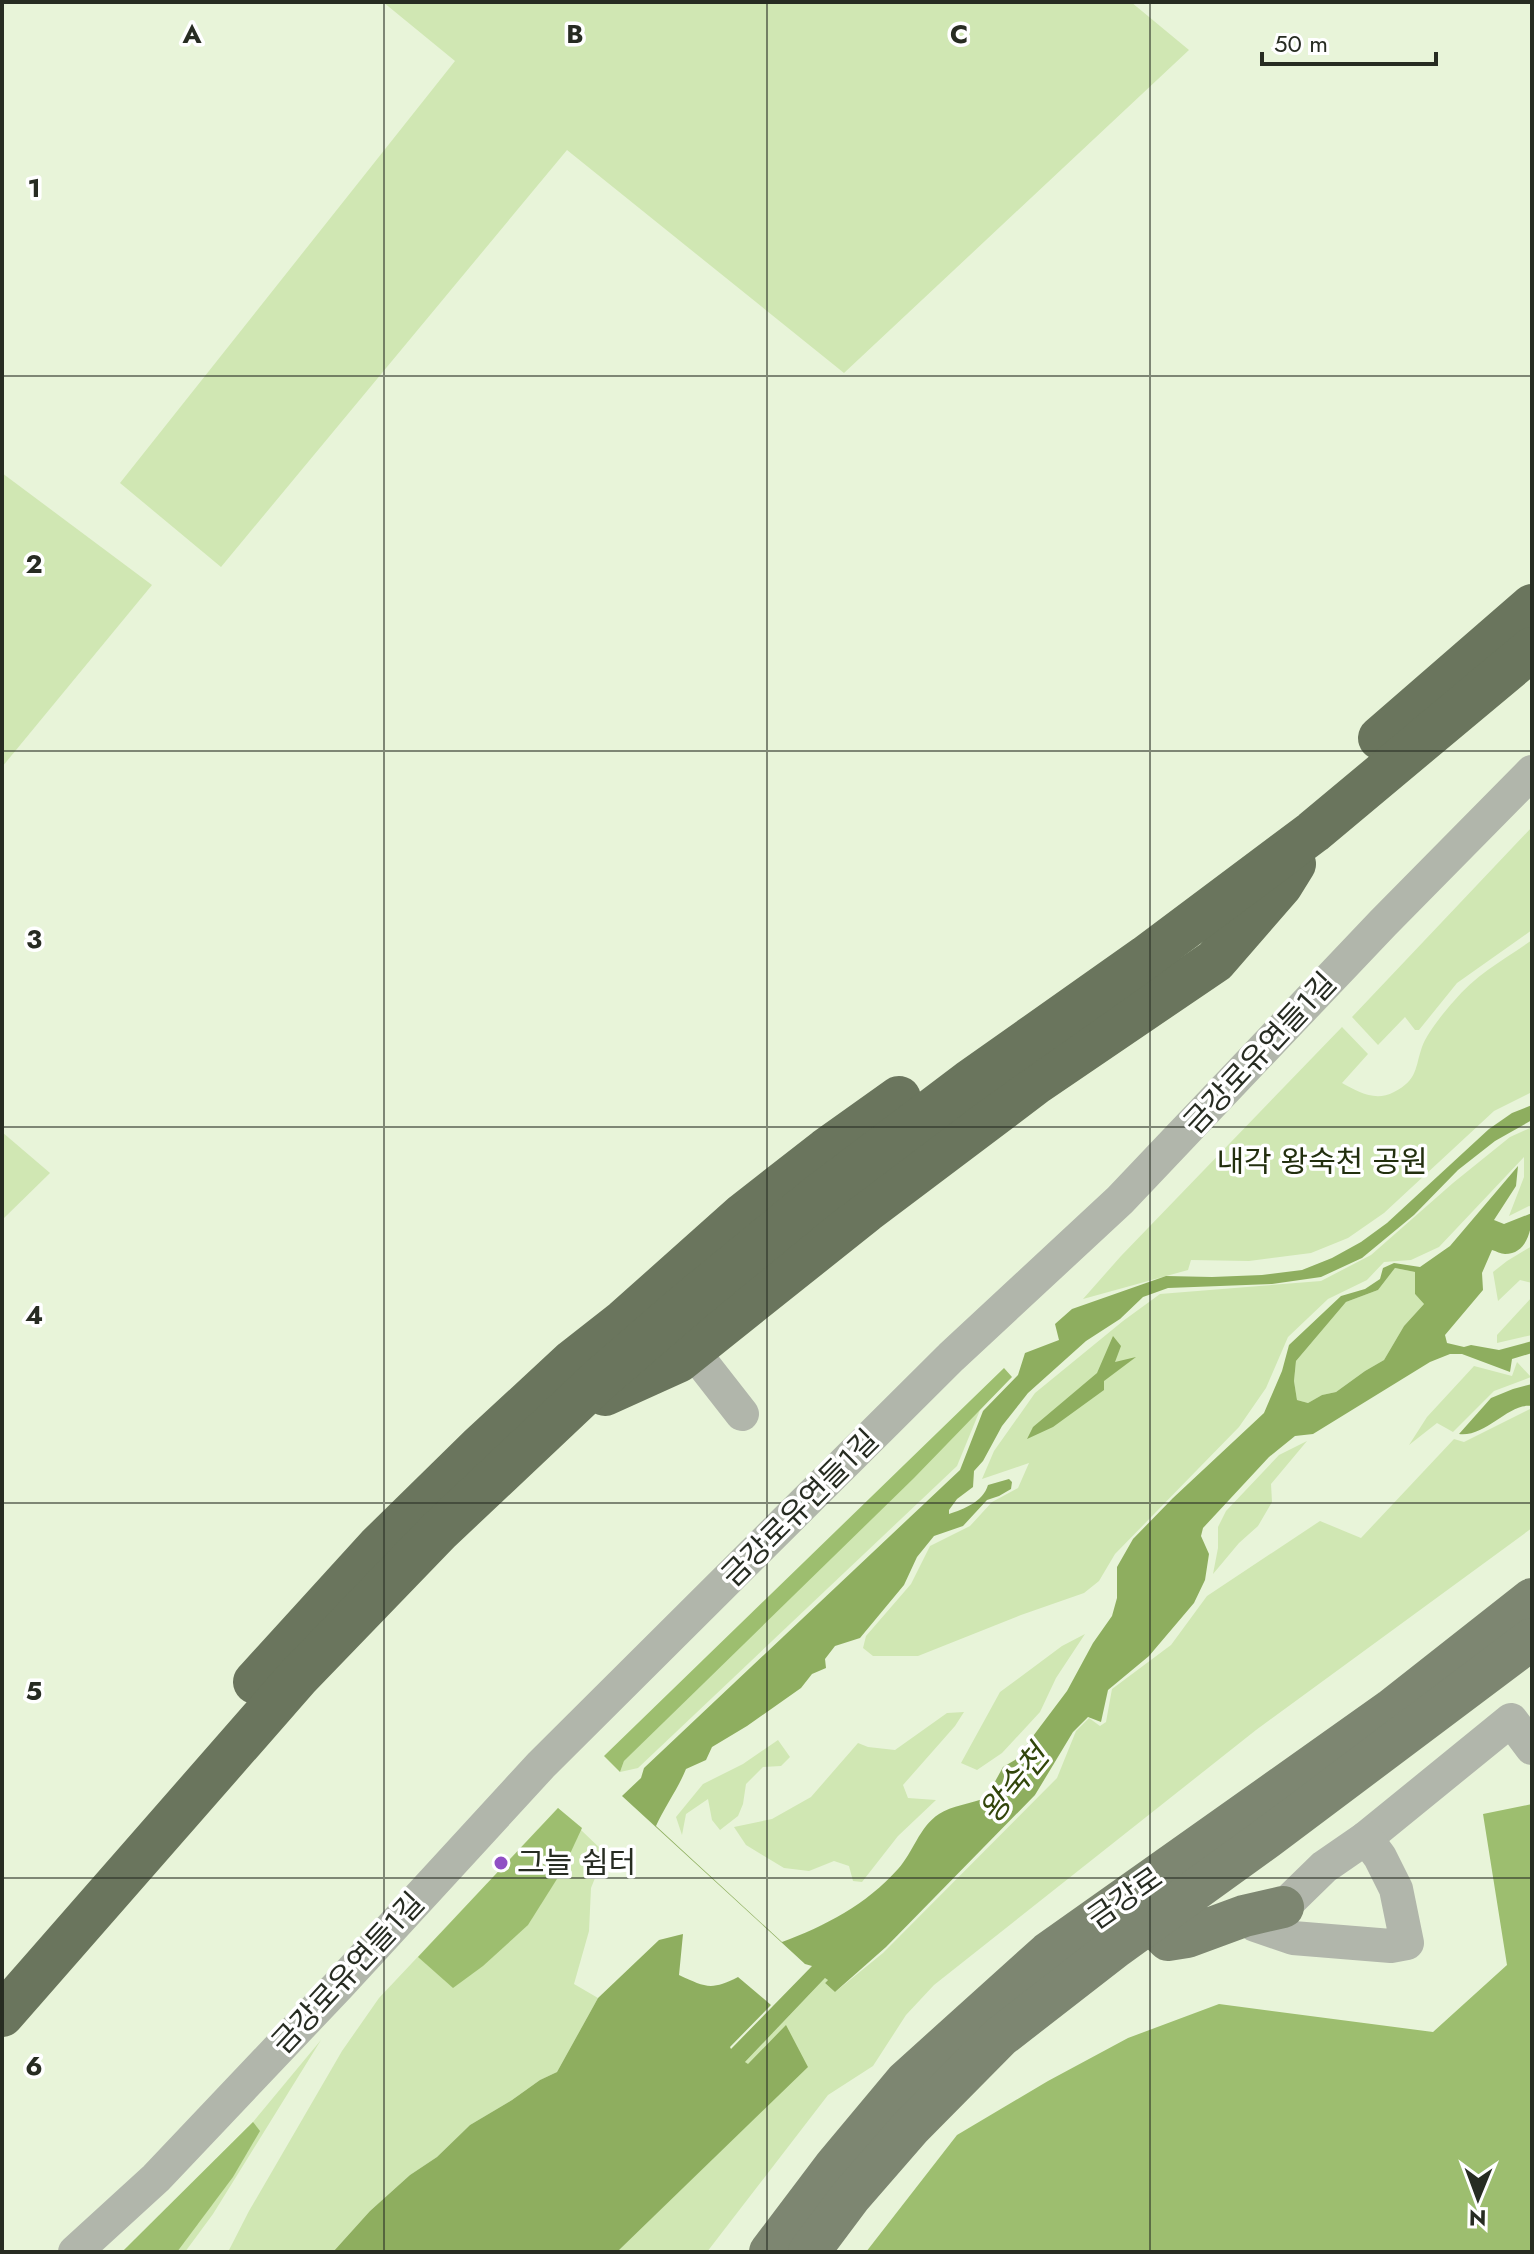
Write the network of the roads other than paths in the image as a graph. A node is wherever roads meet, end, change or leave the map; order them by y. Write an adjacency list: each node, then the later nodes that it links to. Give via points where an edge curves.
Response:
1 (1532, 606): 13 (highway, via 1317,793 826,1150 573,1361 378,1547)
2 (1532, 649): 4 (highway)
3 (1532, 772): 16 (street, 금강로유연들1길, via 1120,1200 951,1357 541,1765 166,2167)
4 (1313, 832): 5 (highway, via 1281,885 1215,961 1037,1082); 7 (highway, via 817,1197)
5 (692, 1350): 6 (street); 7 (highway)
6 (742, 1414)
7 (560, 1416): 14 (highway, via 298,1677)
8 (1532, 1599): 17 (main road, 금강로, via 1391,1710 1048,1953 906,2081)
9 (1523, 1646): 12 (main road, via 1349,1795 1159,1931 1168,1940 1244,1916); 15 (main road, 금강로, via 1000,2037)
10 (1532, 1748): 11 (street, via 1511,1720)
11 (1366, 1838): 12 (street); 12 (street, via 1396,1889 1407,1943 1377,1946 1293,1938)
12 (1269, 1916): 15 (main road, via 1097,1982)
13 (2, 1969)
14 (2, 2015)
15 (911, 2127): 18 (main road, 금강로)
16 (75, 2252)
17 (770, 2252)
18 (809, 2252)

